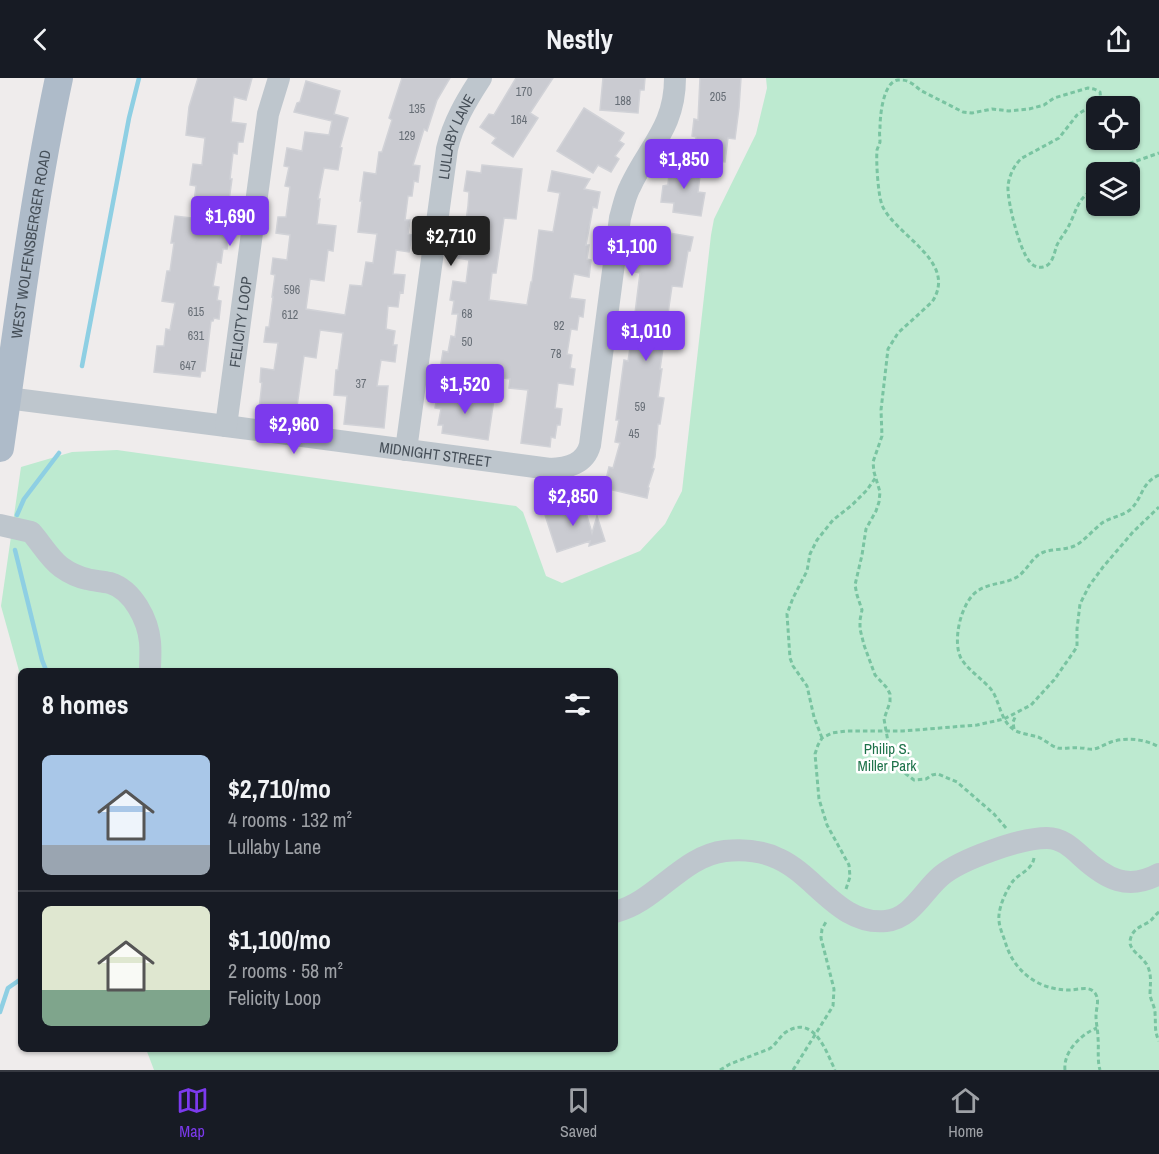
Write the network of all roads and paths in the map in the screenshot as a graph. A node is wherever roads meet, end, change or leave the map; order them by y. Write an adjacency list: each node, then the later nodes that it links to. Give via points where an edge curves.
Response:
1 (59, 78): 8 (main road, WEST WOLFENSBERGER ROAD, via 24,270)
2 (279, 78): 9 (street, FELICITY LOOP, via 268,114)
3 (481, 78): 11 (street, LULLABY LANE, via 461,111 447,149)
4 (675, 78): 11 (street, MIDNIGHT STREET, via 667,122 629,188 620,218 588,452 576,464 550,470)
5 (1159, 153): 6 (path)
6 (1135, 162)
7 (1086, 195): 13 (path, via 1050,262 1035,266 1026,256 1011,209 1008,189 1013,170 1022,158 1062,135 1079,113 1097,106 1100,92 1088,88 1032,109 972,113 963,112 906,81 897,80 890,85 877,150 880,199 893,221 932,261 938,286 932,302 898,333 888,349 882,436 873,459)
8 (8, 398): 9 (street, MIDNIGHT STREET); 10 (main road, WEST WOLFENSBERGER ROAD)
9 (226, 426): 11 (street, MIDNIGHT STREET)
10 (0, 448)
11 (406, 450)
12 (1159, 475): 18 (path, via 1148,482 1131,509 1100,525 1077,545 1041,553 1015,578 982,588 971,597 959,624 960,657 991,689)
13 (876, 477): 20 (path, via 879,502 866,529 855,588 862,610 859,623 864,645 876,675 890,694 884,719); 21 (path, via 817,540 788,614 790,658 807,686)
14 (1159, 507): 17 (path, via 1089,586 1080,604 1074,653 1045,690)
15 (0, 525): 16 (street, via 31,532 61,567 86,579 111,583 130,596 148,630)
16 (150, 668)
17 (1018, 713): 18 (path); 19 (path, via 1013,722)
18 (1004, 719): 19 (path); 20 (path, via 977,726)
19 (1015, 730): 22 (path, via 1057,748 1095,749 1125,740 1143,740)
20 (887, 731): 21 (path, via 846,731); 23 (path, via 891,756 909,777 921,780 938,774 957,782 1010,832)
21 (822, 738): 25 (path, via 815,754 819,799 827,825 850,870 847,888)
22 (1159, 747)
23 (1025, 841): 24 (street, via 1059,839 1118,881 1132,883); 25 (street, via 952,868 913,907 889,921 867,920); 28 (path, via 1032,850 1033,863 1011,885 999,914 1008,953 1019,968 1039,983 1095,993)
24 (1159, 874)
25 (837, 905): 26 (street, via 778,858 750,851 725,851 693,863); 29 (path, via 821,933 834,989 833,1006)
26 (618, 911)
27 (1159, 912): 30 (path, via 1135,930 1130,945 1150,974)
28 (1097, 1028): 34 (path, via 1085,1034 1070,1051); 35 (path)
29 (816, 1035): 31 (path, via 805,1029 788,1031 769,1050); 32 (path); 33 (path)
30 (1159, 1041)
31 (720, 1070)
32 (793, 1070)
33 (835, 1070)
34 (1065, 1070)
35 (1100, 1070)

